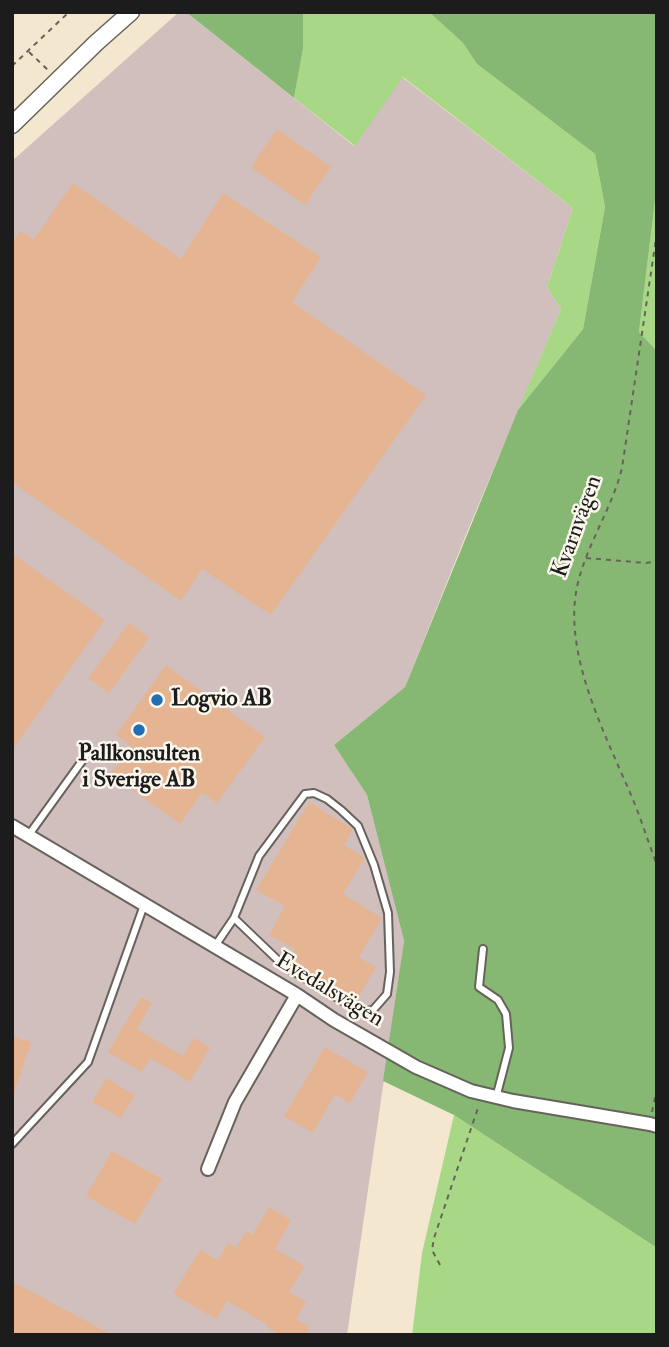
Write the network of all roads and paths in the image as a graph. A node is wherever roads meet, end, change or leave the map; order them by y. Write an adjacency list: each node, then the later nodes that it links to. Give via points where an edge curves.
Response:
1 (69, 12): 3 (path)
2 (131, 12): 5 (street)
3 (28, 51): 4 (path); 5 (path)
4 (12, 66)
5 (58, 79): 6 (street)
6 (12, 125)
7 (657, 232): 8 (path, Kvarnvägen, via 622,468)
8 (585, 558): 9 (path); 13 (path, Kvarnvägen, via 575,598 576,649)
9 (657, 561)
10 (90, 750): 12 (lane)
11 (12, 826): 12 (street, Evedalsvägen)
12 (28, 835): 14 (street, Evedalsvägen)
13 (657, 865)
14 (144, 905): 16 (street, Evedalsvägen); 22 (lane, via 88,1062)
15 (234, 918): 15 (lane, via 259,856 305,794 327,799 358,826 374,865 388,913 387,994 373,1010 349,1005 283,965); 16 (lane)
16 (215, 946): 18 (street, Evedalsvägen)
17 (483, 949): 20 (lane, via 479,987 498,1000 506,1014 509,1048)
18 (297, 995): 20 (street, Evedalsvägen, via 416,1067); 23 (street, via 234,1102)
19 (657, 1088): 21 (path)
20 (489, 1096): 21 (street, Evedalsvägen); 24 (path, via 433,1238 432,1250)
21 (653, 1125)
22 (12, 1144)
23 (208, 1169)
24 (440, 1265)

